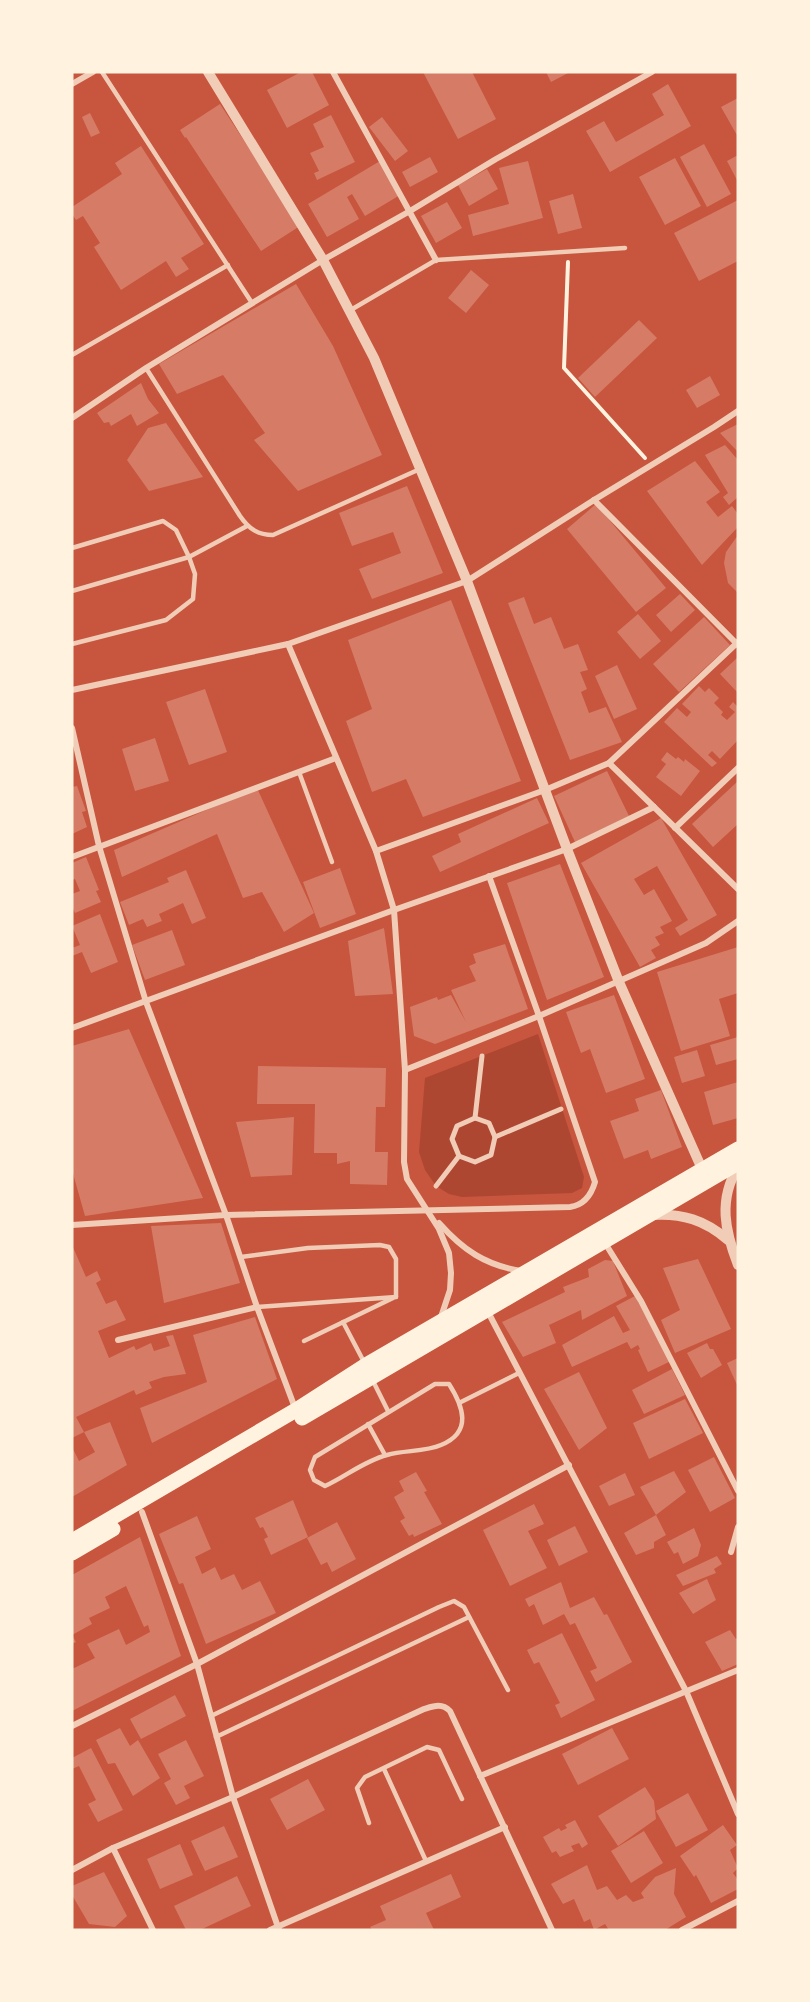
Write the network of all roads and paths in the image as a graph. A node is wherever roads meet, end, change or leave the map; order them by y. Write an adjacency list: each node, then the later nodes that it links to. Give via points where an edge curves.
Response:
1 (93, 72): 6 (street)
2 (102, 72): 12 (lane)
3 (208, 72): 10 (street)
4 (333, 72): 7 (street)
5 (652, 72): 7 (street)
6 (72, 84)
7 (410, 211): 10 (street); 11 (street)
8 (625, 248): 9 (lane)
9 (569, 252): 11 (lane); 19 (path, via 564,368)
10 (323, 260): 13 (street); 14 (street)
11 (436, 260): 14 (lane)
12 (228, 265): 13 (lane); 15 (lane)
13 (252, 303): 16 (street)
14 (349, 311): 20 (street, via 374,358)
15 (72, 355)
16 (146, 368): 18 (street); 22 (lane)
17 (738, 411): 19 (street)
18 (72, 418)
19 (651, 466): 21 (street)
20 (421, 468): 22 (lane, via 273,535 261,535); 25 (street)
21 (594, 500): 25 (street); 28 (street)
22 (247, 526): 24 (lane)
23 (72, 548): 24 (lane, via 163,521 176,530)
24 (189, 557): 26 (lane); 29 (lane, via 195,574 193,599 166,620)
25 (467, 581): 27 (street); 36 (street)
26 (72, 591)
27 (288, 644): 30 (street); 32 (street)
28 (738, 644): 33 (street)
29 (72, 645)
30 (72, 690)
31 (72, 728): 39 (street)
32 (336, 758): 35 (street); 41 (street)
33 (609, 763): 36 (street); 37 (street)
34 (738, 768): 38 (street)
35 (299, 772): 39 (street); 43 (lane)
36 (545, 790): 40 (street); 41 (street)
37 (654, 807): 38 (street); 40 (street)
38 (675, 828): 45 (street)
39 (99, 846): 42 (street); 49 (street)
40 (567, 849): 44 (street); 48 (street)
41 (376, 851): 46 (street)
42 (72, 857)
43 (332, 862)
44 (489, 876): 46 (street); 50 (street)
45 (738, 889)
46 (394, 910): 49 (street); 53 (street)
47 (738, 921): 48 (street, via 706,943)
48 (619, 982): 50 (street); 60 (street)
49 (146, 1002): 51 (street); 63 (street)
50 (539, 1016): 53 (street); 62 (street, via 596,1182 591,1195 570,1208)
51 (72, 1028)
52 (482, 1056): 55 (street)
53 (405, 1070): 62 (street, via 404,1162 407,1179)
54 (561, 1108): 56 (street)
55 (475, 1118): 56 (street, via 489,1123); 58 (street, via 458,1126 452,1139)
56 (495, 1137): 58 (street, via 491,1155 475,1162)
57 (738, 1149): 60 (main road)
58 (459, 1156): 61 (street)
59 (738, 1165): 64 (main road); 66 (street, via 724,1213)
60 (702, 1169): 70 (main road)
61 (436, 1186)
62 (426, 1209): 63 (street); 70 (street, via 449,1235 482,1260); 75 (street, via 439,1229 451,1273)
63 (226, 1215): 65 (street); 68 (street)
64 (649, 1215): 66 (street, via 676,1215 701,1221); 67 (main road)
65 (72, 1225)
66 (728, 1240): 69 (street)
67 (603, 1241): 73 (main road); 86 (street, via 647,1312)
68 (240, 1257): 71 (lane, via 308,1248 389,1247 396,1259); 72 (street)
69 (738, 1265)
70 (528, 1272): 75 (main road)
71 (396, 1297): 72 (lane); 74 (lane)
72 (257, 1307): 76 (street); 81 (street)
73 (487, 1309): 78 (main road); 79 (street)
74 (342, 1322): 77 (lane); 78 (lane)
75 (439, 1323): 78 (main road)
76 (118, 1340)
77 (304, 1341)
78 (369, 1371): 81 (main road); 82 (lane); 87 (main road)
79 (519, 1373): 80 (lane); 85 (street)
80 (461, 1402): 82 (lane, via 449,1384 435,1384); 84 (lane, via 463,1418 459,1433 442,1445)
81 (296, 1410): 89 (main road)
82 (388, 1412): 83 (lane)
83 (368, 1424): 84 (lane); 84 (lane, via 315,1457 310,1470 314,1480 325,1486)
84 (385, 1455)
85 (569, 1465): 93 (street); 96 (street)
86 (738, 1491)
87 (142, 1512): 91 (main road); 93 (street)
88 (738, 1527): 90 (street)
89 (72, 1541)
90 (731, 1552)
91 (72, 1553)
92 (469, 1617): 95 (lane); 97 (lane, via 454,1602 439,1607); 99 (lane)
93 (197, 1664): 97 (street); 98 (street)
94 (738, 1671): 96 (street)
95 (508, 1690)
96 (686, 1691): 101 (street); 104 (street)
97 (211, 1716): 99 (street)
98 (72, 1726)
99 (216, 1737): 102 (street)
100 (384, 1769): 103 (lane, via 427,1747 439,1750); 105 (lane, via 365,1777 357,1788); 108 (lane)
101 (480, 1776): 102 (street, via 455,1722 445,1706 439,1706 424,1709); 106 (street)
102 (232, 1797): 107 (street); 111 (street)
103 (462, 1799)
104 (738, 1814)
105 (369, 1823)
106 (505, 1827): 108 (street); 114 (street)
107 (113, 1848): 109 (street); 112 (street)
108 (426, 1861): 111 (street)
109 (72, 1870)
110 (738, 1901): 115 (street)
111 (279, 1928): 113 (street)
112 (153, 1930)
113 (270, 1930)
114 (552, 1930)
115 (682, 1930)

